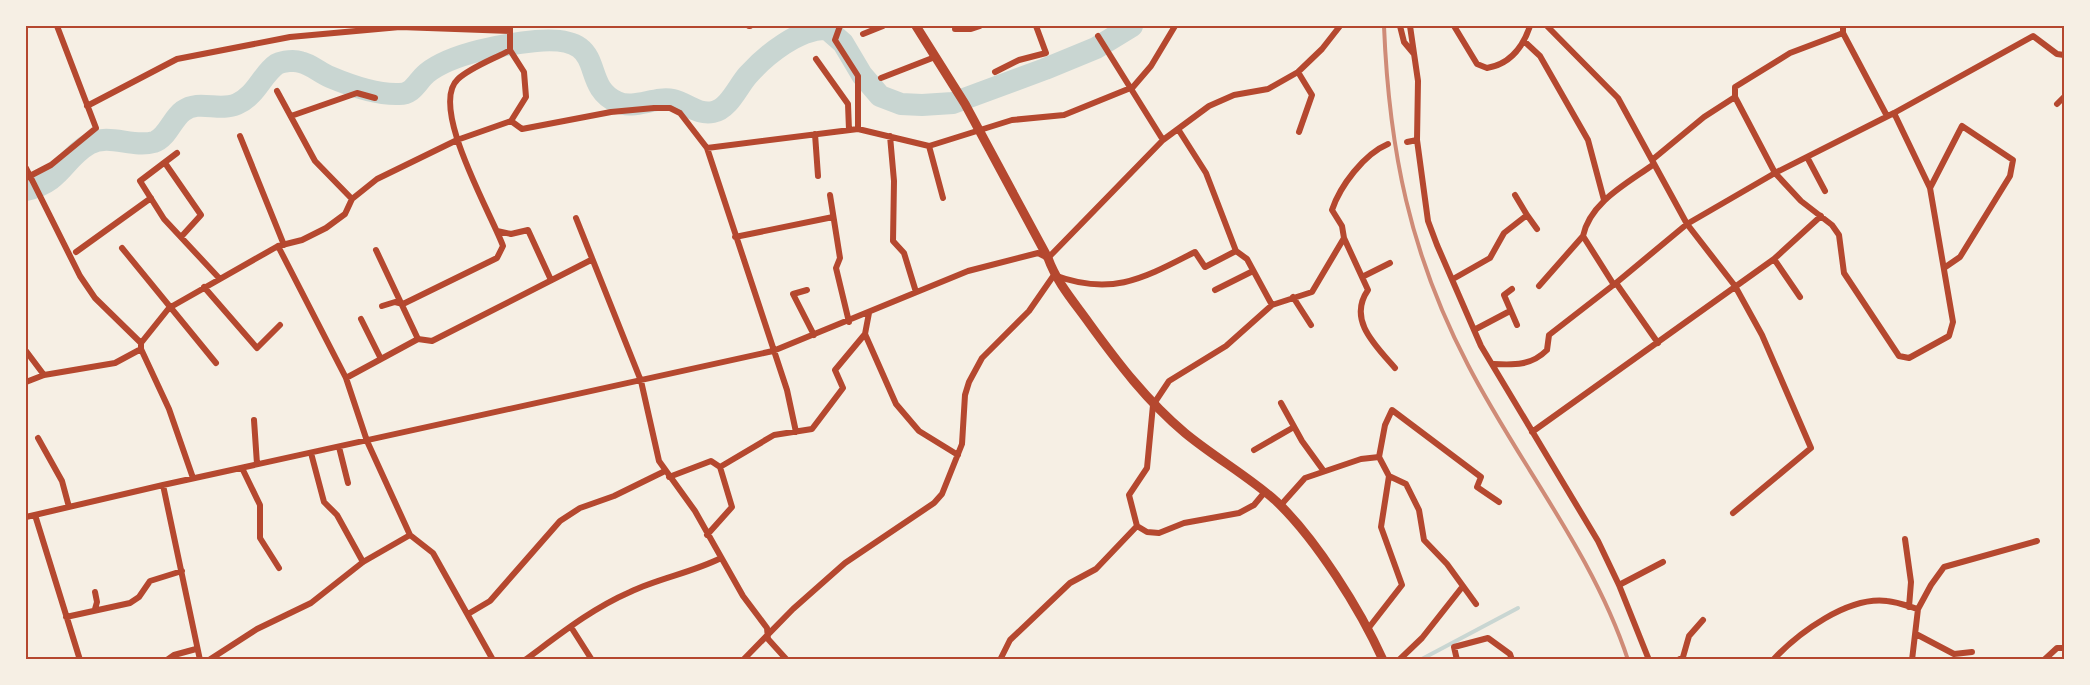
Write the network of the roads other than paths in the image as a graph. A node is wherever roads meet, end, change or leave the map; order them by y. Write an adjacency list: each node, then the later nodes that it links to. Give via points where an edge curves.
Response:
1 (57, 26): 35 (street)
2 (840, 26): 39 (street, via 836,40 858,76)
3 (883, 26): 18 (street)
4 (916, 26): 24 (street)
5 (980, 26): 15 (street)
6 (1036, 26): 26 (street, via 1046,53)
7 (1175, 26): 29 (street, via 1151,66)
8 (1340, 26): 27 (street)
9 (1400, 26): 23 (street, via 1404,42)
10 (1410, 26): 23 (street)
11 (1454, 26): 20 (street, via 1476,64 1487,68 1512,57)
12 (1530, 26): 20 (street)
13 (1547, 26): 57 (street, via 1618,98)
14 (1843, 26): 17 (street)
15 (955, 29)
16 (510, 31): 21 (street); 35 (street, via 400,27 290,37 177,59)
17 (1843, 33): 31 (street, via 1790,53 1735,87); 36 (street)
18 (863, 34)
19 (1098, 36): 29 (street)
20 (1525, 42): 69 (street, via 1540,56 1588,140)
21 (510, 50): 38 (street, via 524,72 526,97); 47 (street, via 456,80 449,99)
22 (2064, 54): 36 (street, via 2056,54 2033,36)
23 (1415, 56): 49 (street)
24 (934, 57): 28 (street); 42 (street)
25 (816, 58): 41 (street, via 848,104)
26 (995, 72)
27 (1298, 72): 40 (street, via 1268,89 1224,99); 43 (street, via 1312,95)
28 (881, 78)
29 (1131, 89): 42 (street, via 1064,115 1032,116); 48 (street)
30 (277, 91): 37 (street)
31 (1735, 97): 57 (street, via 1704,117); 59 (street)
32 (2064, 97): 34 (street)
33 (375, 98): 37 (street, via 357,93)
34 (2057, 104)
35 (87, 106): 61 (street, via 96,128)
36 (1891, 114): 55 (street); 62 (street)
37 (291, 116): 68 (street, via 315,161)
38 (511, 121): 47 (street); 53 (street, via 522,129 612,112 670,108 681,113)
39 (858, 129): 41 (street); 46 (street)
40 (1178, 129): 48 (street); 84 (street, via 1206,173)
41 (849, 130): 44 (street)
42 (979, 130): 52 (street); 86 (street)
43 (1299, 132)
44 (815, 134): 53 (street); 60 (street)
45 (240, 136): 81 (street)
46 (890, 136): 52 (street); 104 (street, via 893,241 904,253)
47 (457, 140): 68 (street, via 376,179); 76 (street)
48 (1163, 140): 86 (street)
49 (1417, 140): 50 (street); 95 (street, via 1428,220)
50 (1407, 142)
51 (1388, 144): 80 (street, via 1360,166 1336,197 1332,210)
52 (929, 146): 67 (street)
53 (707, 148): 79 (street)
54 (177, 153): 56 (street)
55 (1807, 157): 59 (street); 63 (street)
56 (165, 162): 66 (street, via 140,181); 78 (street, via 201,215)
57 (1653, 162): 69 (street); 74 (street)
58 (26, 168): 61 (street)
59 (1775, 172): 71 (street); 74 (street)
60 (818, 176)
61 (30, 179): 123 (street, via 85,283)
62 (1930, 188): 90 (street); 90 (street, via 1962,126 2013,160 2010,177 1960,257)
63 (1826, 191)
64 (830, 195): 72 (street)
65 (1515, 195): 70 (street)
66 (151, 198): 78 (street); 85 (street)
67 (943, 198)
68 (352, 200): 81 (street, via 345,214 327,228)
69 (1604, 200): 77 (street, via 1585,224)
70 (1527, 214): 75 (street); 95 (street, via 1504,233 1490,258)
71 (1821, 216): 87 (street); 90 (street, via 1839,236 1844,273 1899,356 1909,358 1949,336 1953,321)
72 (833, 217): 79 (street); 114 (street, via 840,258 836,268)
73 (576, 218): 88 (street)
74 (1687, 224): 97 (street); 99 (street)
75 (1537, 229)
76 (497, 231): 96 (street, via 528,231); 107 (street, via 502,246 497,258)
77 (1583, 236): 97 (street); 98 (street)
78 (181, 237): 94 (street)
79 (735, 237): 125 (street)
80 (1344, 238): 93 (street); 105 (street, via 1312,292)
81 (281, 245): 94 (street); 131 (street)
82 (122, 248): 110 (street)
83 (376, 250): 107 (street)
84 (1236, 251): 91 (street, via 1247,259); 92 (street, via 1205,267 1196,252 1148,276 1112,286)
85 (76, 252)
86 (1048, 258): 92 (street); 104 (street, via 1038,253 968,271)
87 (1774, 259): 99 (street); 106 (street)
88 (591, 260): 96 (street); 132 (street)
89 (1390, 263): 93 (street)
90 (1944, 268)
91 (1253, 271): 103 (street); 108 (street)
92 (1054, 275): 135 (street, via 1114,359); 145 (street, via 1029,311 993,345 969,382)
93 (1362, 277): 129 (street, via 1368,290 1361,300 1359,318 1368,336)
94 (219, 278): 100 (street)
95 (1453, 279): 118 (street)
96 (551, 280): 121 (street, via 432,341)
97 (1615, 284): 122 (street); 128 (street, via 1549,335 1547,350 1537,360 1519,365)
98 (1539, 286)
99 (1735, 286): 122 (street); 160 (street, via 1762,335 1811,447)
100 (204, 287): 110 (street); 115 (street, via 257,348)
101 (1512, 289): 111 (street, via 1504,295)
102 (807, 290): 120 (street, via 793,294)
103 (1215, 290)
104 (916, 291): 112 (street)
105 (1293, 297): 108 (street); 116 (street)
106 (1800, 297)
107 (403, 304): 109 (street); 121 (street)
108 (1272, 304): 135 (street, via 1226,346 1169,381)
109 (382, 306)
110 (169, 308): 123 (street); 127 (street)
111 (1510, 310): 117 (street); 118 (street)
112 (869, 313): 114 (street); 119 (street)
113 (361, 319): 126 (street)
114 (849, 322): 120 (street)
115 (280, 325)
116 (1311, 325)
117 (1517, 325)
118 (1474, 330): 128 (street)
119 (865, 334): 138 (street, via 835,370 843,388 812,429); 145 (street, via 896,404 919,431)
120 (814, 335): 125 (street)
121 (418, 339): 126 (street)
122 (1658, 343): 139 (street)
123 (141, 346): 130 (street, via 115,363); 153 (street)
124 (26, 351): 130 (street)
125 (773, 351): 132 (street); 138 (street)
126 (381, 359): 131 (street)
127 (216, 363)
128 (1493, 364): 139 (street)
129 (1395, 368)
130 (44, 375): 133 (street)
131 (346, 378): 141 (street)
132 (641, 381): 141 (street); 151 (street, via 658,461)
133 (26, 382)
134 (1281, 403): 137 (street)
135 (1153, 405): 156 (street); 163 (street, via 1147,468 1128,495)
136 (254, 420): 147 (street)
137 (1294, 428): 143 (street); 150 (street)
138 (796, 432): 148 (street, via 774,435)
139 (1532, 432): 173 (street)
140 (38, 438): 159 (street, via 62,481)
141 (367, 441): 142 (street); 164 (street)
142 (339, 447): 144 (street); 154 (street)
143 (1254, 450)
144 (311, 453): 147 (street); 169 (street, via 324,502 337,515)
145 (958, 455): 186 (street, via 942,494 934,503 845,563)
146 (1379, 457): 150 (street); 152 (street); 157 (street, via 1392,410 1481,477 1477,487)
147 (257, 464): 149 (street)
148 (720, 467): 151 (street, via 711,461); 165 (street, via 732,507)
149 (242, 468): 153 (street); 171 (street, via 260,505 260,538)
150 (1323, 470): 158 (street, via 1305,478)
151 (667, 474): 165 (street, via 695,511); 180 (street, via 580,508 560,521 490,601)
152 (1389, 476): 174 (street, via 1406,484 1419,510 1424,540); 184 (street, via 1381,526 1402,585)
153 (193, 478): 155 (street)
154 (348, 483)
155 (163, 485): 159 (street); 172 (street)
156 (1264, 493): 158 (street); 163 (street, via 1254,505 1239,513 1184,523 1159,533)
157 (1499, 502)
158 (1280, 506): 184 (street, via 1302,530)
159 (69, 507): 161 (street)
160 (1733, 513)
161 (35, 515): 162 (street); 181 (street)
162 (26, 518)
163 (1137, 526): 199 (street, via 1096,569 1070,583 1010,639)
164 (410, 535): 169 (street); 180 (street, via 433,553)
165 (707, 535): 168 (street)
166 (1905, 540): 177 (street, via 1911,582)
167 (2037, 541): 179 (street, via 1944,567)
168 (721, 558): 183 (street, via 697,570 631,591 594,609); 186 (street)
169 (363, 562): 193 (street, via 311,603 257,629)
170 (1663, 562): 173 (street)
171 (279, 568)
172 (182, 571): 178 (street, via 150,581 130,603); 188 (street)
173 (1619, 585): 204 (street)
174 (1463, 586): 176 (street); 201 (street, via 1422,638)
175 (95, 592): 178 (street)
176 (1476, 604)
177 (1909, 607): 179 (street); 206 (street, via 1886,601 1863,602 1820,620)
178 (95, 609): 181 (street)
179 (1918, 609): 185 (street)
180 (468, 614): 194 (street)
181 (66, 617): 190 (street)
182 (1703, 620): 205 (street, via 1689,636 1683,657)
183 (571, 627): 195 (street); 196 (street)
184 (1367, 630): 200 (street)
185 (1916, 634): 189 (street, via 1953,654); 207 (street)
186 (769, 635): 197 (street); 198 (street, via 768,639)
187 (2064, 648): 208 (street, via 2057,648)
188 (196, 649): 191 (street); 192 (street)
189 (1972, 652)
190 (80, 660)
191 (167, 660)
192 (200, 660)
193 (209, 660)
194 (493, 660)
195 (525, 660)
196 (592, 660)
197 (744, 660)
198 (787, 660)
199 (1000, 660)
200 (1383, 660)
201 (1399, 660)
202 (1457, 660): 203 (street, via 1454,647 1488,639 1510,654)
203 (1512, 660)
204 (1649, 660)
205 (1678, 660)
206 (1773, 660)
207 (1912, 660)
208 (2044, 660)

